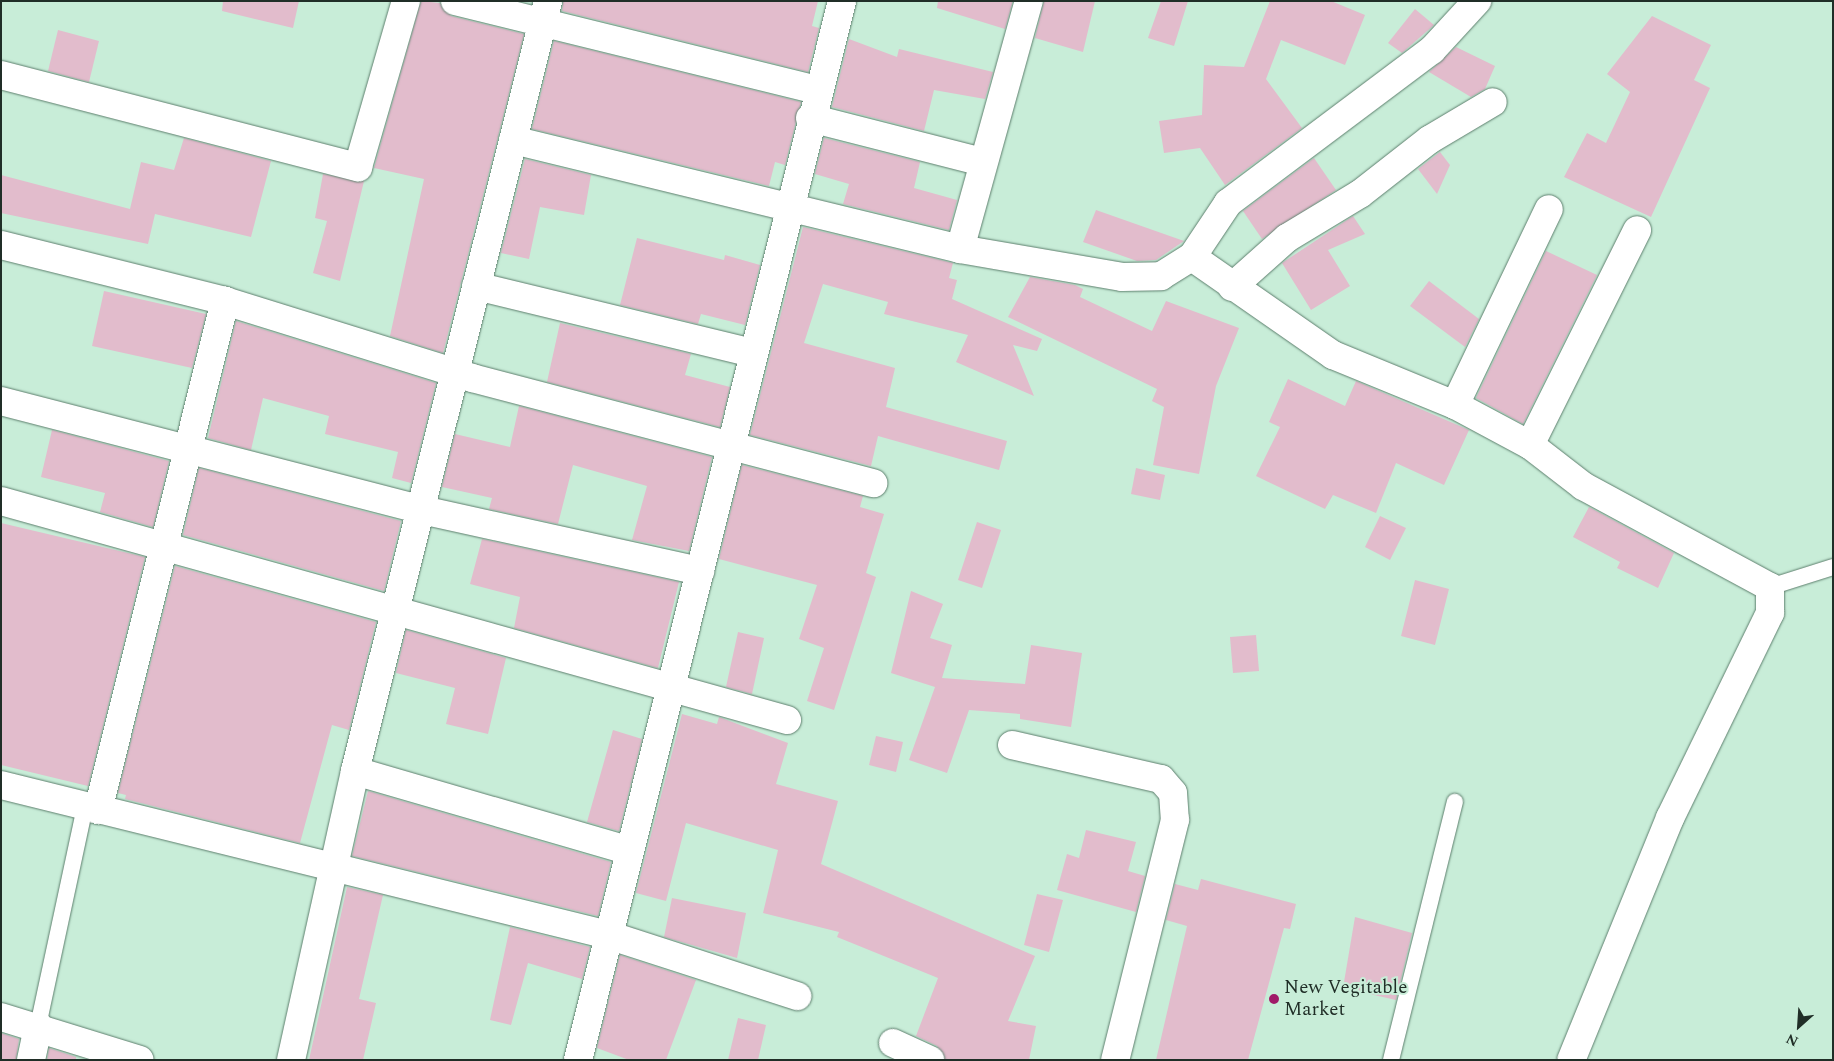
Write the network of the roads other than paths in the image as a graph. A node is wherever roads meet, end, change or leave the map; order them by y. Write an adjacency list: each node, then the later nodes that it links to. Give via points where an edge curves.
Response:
1 (406, 1): 7 (street, via 358,167)
2 (454, 1): 6 (street)
3 (842, 1): 8 (street)
4 (1029, 1): 12 (street)
5 (1476, 1): 18 (street, via 1432,50 1228,203)
6 (546, 14): 8 (street); 11 (street)
7 (1, 75)
8 (817, 90): 10 (street)
9 (1494, 102): 20 (street, via 1428,140 1360,194 1288,238)
10 (810, 118): 12 (street); 13 (street)
11 (513, 140): 13 (street); 19 (street)
12 (982, 162): 17 (street)
13 (790, 207): 17 (street); 22 (street)
14 (1549, 209): 25 (street)
15 (1637, 230): 26 (street)
16 (1, 245): 21 (street)
17 (960, 249): 18 (street, via 1122,278 1161,276)
18 (1192, 257): 20 (street)
19 (476, 286): 22 (street); 23 (street)
20 (1232, 287): 25 (street, via 1333,355)
21 (226, 302): 23 (street); 28 (street)
22 (752, 353): 27 (street)
23 (452, 373): 27 (street); 31 (street)
24 (1, 401): 28 (street)
25 (1455, 405): 26 (street)
26 (1530, 445): 35 (street, via 1583,486)
27 (729, 446): 29 (street); 34 (street)
28 (186, 451): 31 (street); 32 (street)
29 (873, 483)
30 (1, 501): 32 (street)
31 (422, 510): 34 (street); 36 (street)
32 (164, 543): 36 (street); 43 (street)
33 (1833, 568): 35 (lane)
34 (700, 571): 37 (street)
35 (1770, 587): 58 (street, via 1770,613 1670,818)
36 (398, 612): 37 (street); 40 (street)
37 (673, 688): 38 (street); 44 (street)
38 (787, 720)
39 (1012, 745): 56 (street, via 1161,779 1173,793 1175,820)
40 (355, 771): 44 (street); 45 (street)
41 (1, 786): 43 (street)
42 (1456, 802): 57 (lane)
43 (91, 809): 45 (street); 49 (lane)
44 (630, 850): 46 (street)
45 (332, 866): 46 (street); 53 (street)
46 (608, 935): 47 (street); 54 (street)
47 (797, 996)
48 (1, 1017): 49 (street)
49 (38, 1026): 51 (street); 52 (street)
50 (893, 1043): 55 (street)
51 (31, 1060)
52 (140, 1060)
53 (291, 1060)
54 (578, 1060)
55 (930, 1060)
56 (1115, 1060)
57 (1391, 1060)
58 (1572, 1060)

